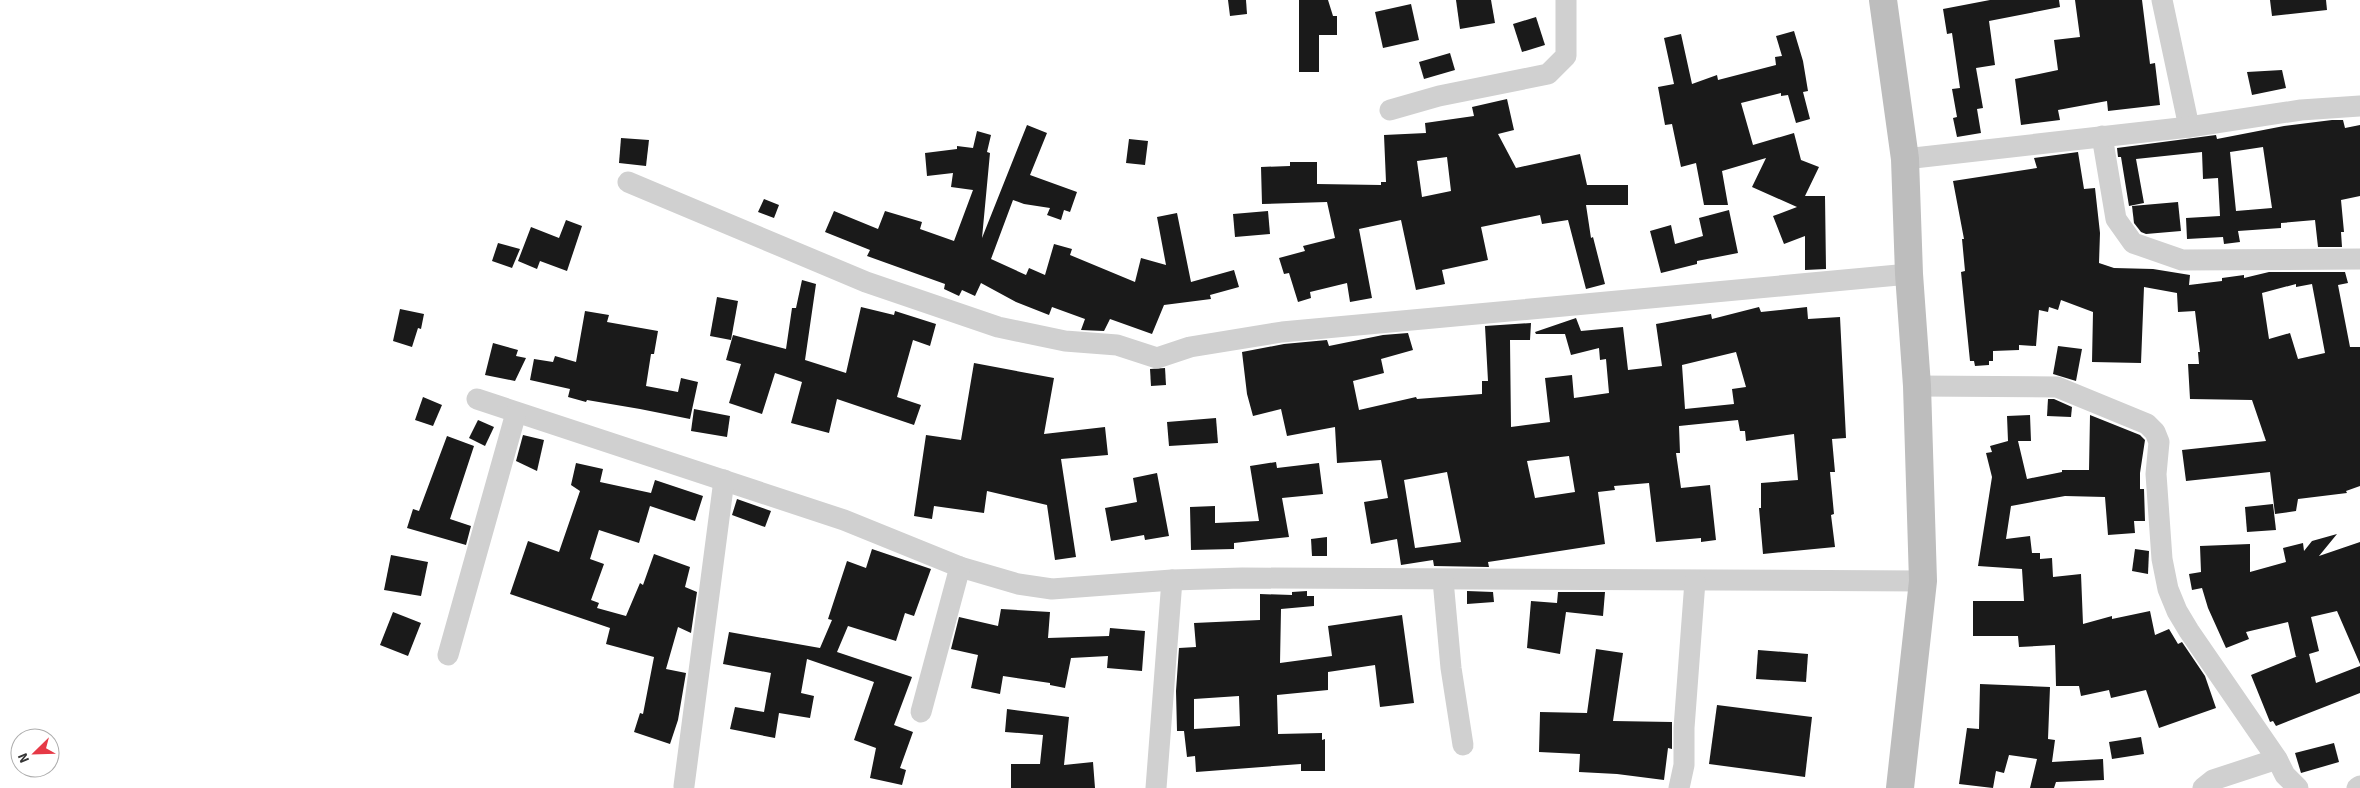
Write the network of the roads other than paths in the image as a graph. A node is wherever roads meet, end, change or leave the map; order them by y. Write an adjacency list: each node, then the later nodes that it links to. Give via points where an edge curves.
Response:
1 (1566, 0): 5 (street, via 1566,56 1548,74 1439,96)
2 (1883, 0): 8 (street)
3 (2162, 0): 6 (street)
4 (2360, 106): 6 (street, via 2301,110)
5 (1390, 110)
6 (2189, 127): 7 (street)
7 (2102, 136): 8 (street); 10 (street, via 2116,219 2133,243 2182,260)
8 (1905, 159): 11 (street)
9 (628, 182): 11 (street, via 866,282 998,327 1065,341 1117,345 1157,358 1190,347 1282,332)
10 (2360, 259)
11 (1909, 274): 12 (street)
12 (1917, 386): 20 (street); 24 (street, via 2057,387 2147,424 2155,432 2159,442 2156,474 2162,559 2168,589 2189,631)
13 (477, 399): 14 (street)
14 (516, 413): 15 (street); 21 (street)
15 (724, 480): 16 (street, via 844,520); 25 (street)
16 (960, 567): 17 (street, via 1018,584 1052,589); 22 (street)
17 (1172, 580): 18 (street); 26 (street)
18 (1443, 580): 19 (street); 23 (street, via 1451,668)
19 (1695, 581): 20 (street); 27 (street, via 1684,765)
20 (1923, 582): 28 (street)
21 (448, 655)
22 (921, 712)
23 (1463, 745)
24 (2277, 759): 29 (street, via 2213,780); 30 (street, via 2284,775)
25 (684, 786)
26 (1156, 788)
27 (1678, 788)
28 (1900, 788)
29 (2203, 788)
30 (2298, 788)

